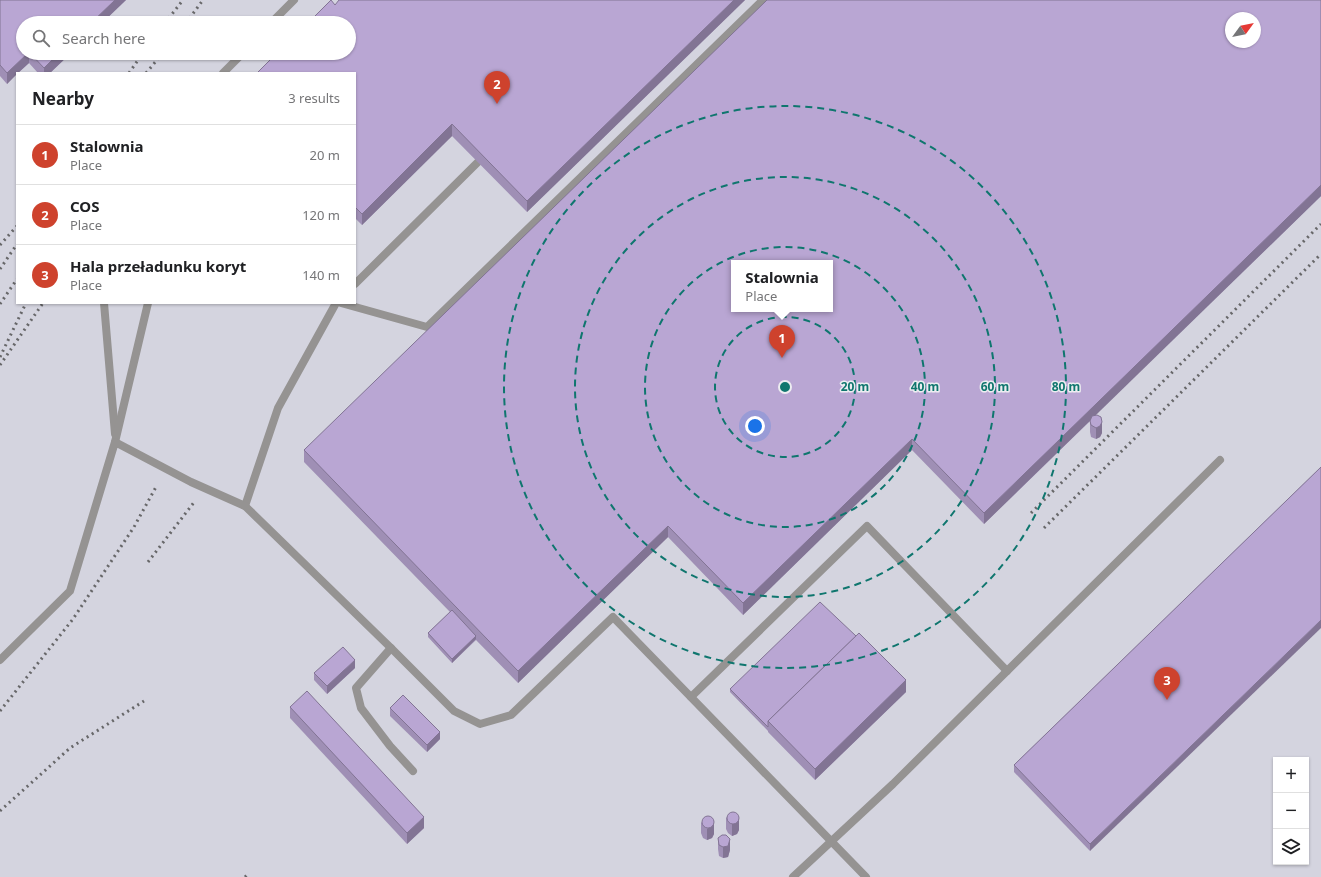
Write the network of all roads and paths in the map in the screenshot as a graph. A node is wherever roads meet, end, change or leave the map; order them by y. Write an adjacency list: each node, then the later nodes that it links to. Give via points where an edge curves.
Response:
1 (294, 0): 3 (lane)
2 (762, 0): 11 (lane, via 427,327)
3 (278, 16)
4 (236, 60): 5 (lane)
5 (224, 72)
6 (478, 162): 7 (lane)
7 (356, 283)
8 (104, 304): 12 (lane)
9 (148, 304): 12 (lane)
10 (335, 304): 14 (lane, via 278,408)
11 (345, 304)
12 (115, 442): 14 (lane, via 191,482); 16 (lane, via 70,591)
13 (1220, 460): 17 (lane)
14 (245, 506): 15 (lane)
15 (391, 648): 18 (lane, via 454,711 480,724 511,715 613,617); 19 (lane, via 356,688 361,708)
16 (0, 660)
17 (1007, 671): 18 (lane, via 866,526); 20 (lane)
18 (691, 697): 20 (lane)
19 (413, 771)
20 (832, 841): 21 (lane); 22 (lane)
21 (793, 877)
22 (866, 877)

